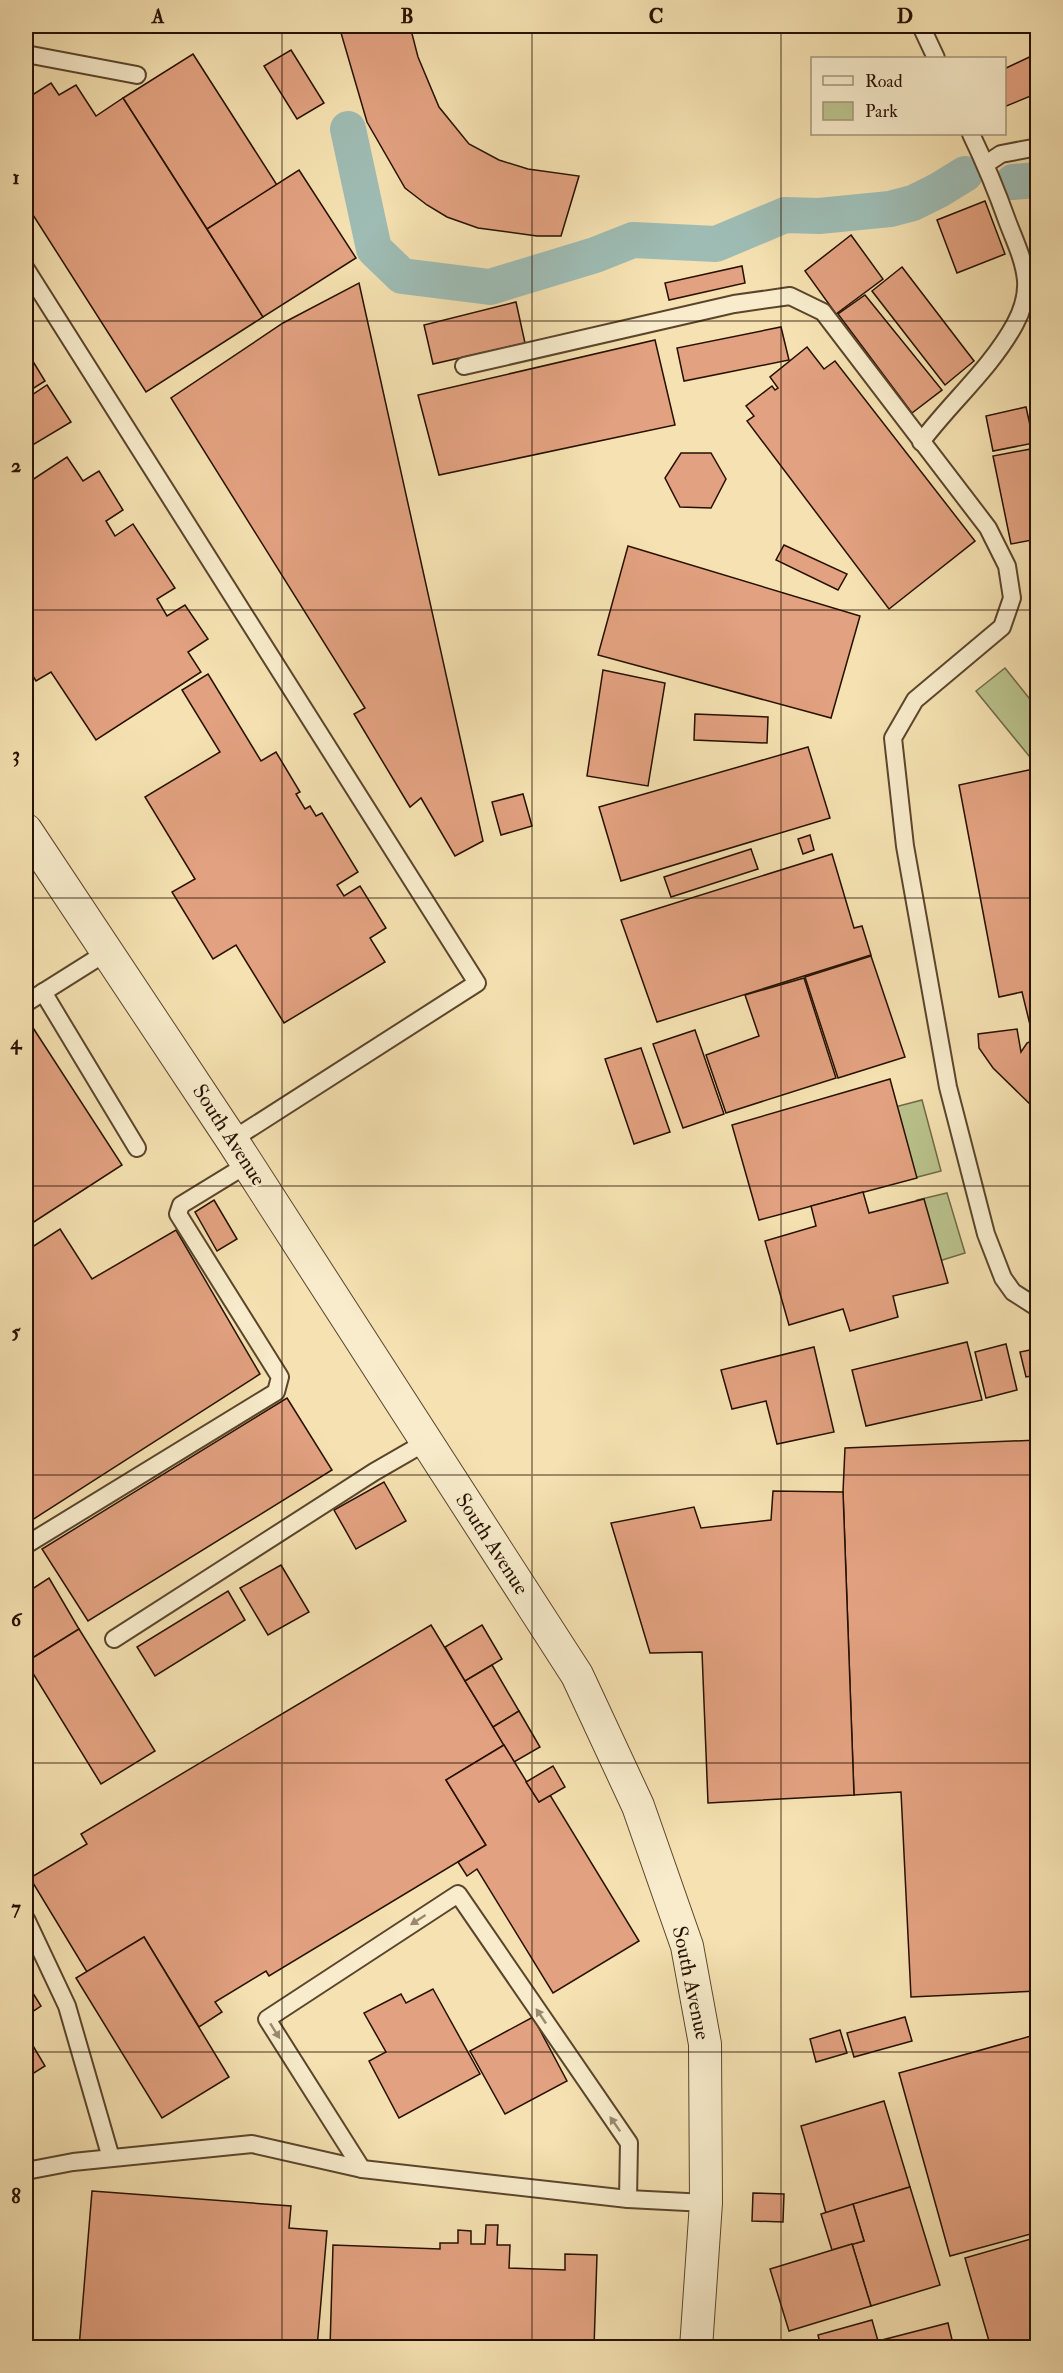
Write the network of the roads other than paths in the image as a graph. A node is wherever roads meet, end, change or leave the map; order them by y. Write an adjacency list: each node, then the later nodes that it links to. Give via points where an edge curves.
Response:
1 (921, 26): 3 (lane)
2 (26, 54): 4 (lane)
3 (936, 57)
4 (137, 75)
5 (972, 135): 7 (lane)
6 (1038, 147): 7 (lane, via 1001,154)
7 (986, 164): 10 (lane, via 1024,269 1023,302 1016,322 987,363)
8 (26, 269): 16 (lane, via 477,983)
9 (464, 366): 10 (lane, via 734,304 790,296 823,312)
10 (921, 442): 17 (lane, via 988,528 1007,566 1012,598 1002,627 915,700 893,738 905,846 948,1087 986,1234 1012,1292)
11 (26, 830): 12 (street, South Avenue)
12 (107, 952): 13 (lane); 16 (street, South Avenue)
13 (43, 993): 14 (lane); 15 (lane)
14 (26, 1003)
15 (137, 1148)
16 (240, 1152): 18 (street, South Avenue); 19 (lane, via 181,1205 178,1214 280,1377 276,1392)
17 (1038, 1308)
18 (426, 1442): 20 (lane); 26 (street, South Avenue, via 577,1675 638,1806 687,1946 705,2044)
19 (26, 1545)
20 (114, 1639)
21 (26, 1919): 22 (lane, via 67,2006)
22 (111, 2158): 23 (lane, via 252,2144); 24 (lane)
23 (362, 2169): 25 (lane); 25 (lane, one-way to 23, via 629,2143 458,1894 267,2019)
24 (26, 2171)
25 (627, 2199): 26 (lane)
26 (706, 2203): 27 (street, South Avenue)
27 (696, 2348)

